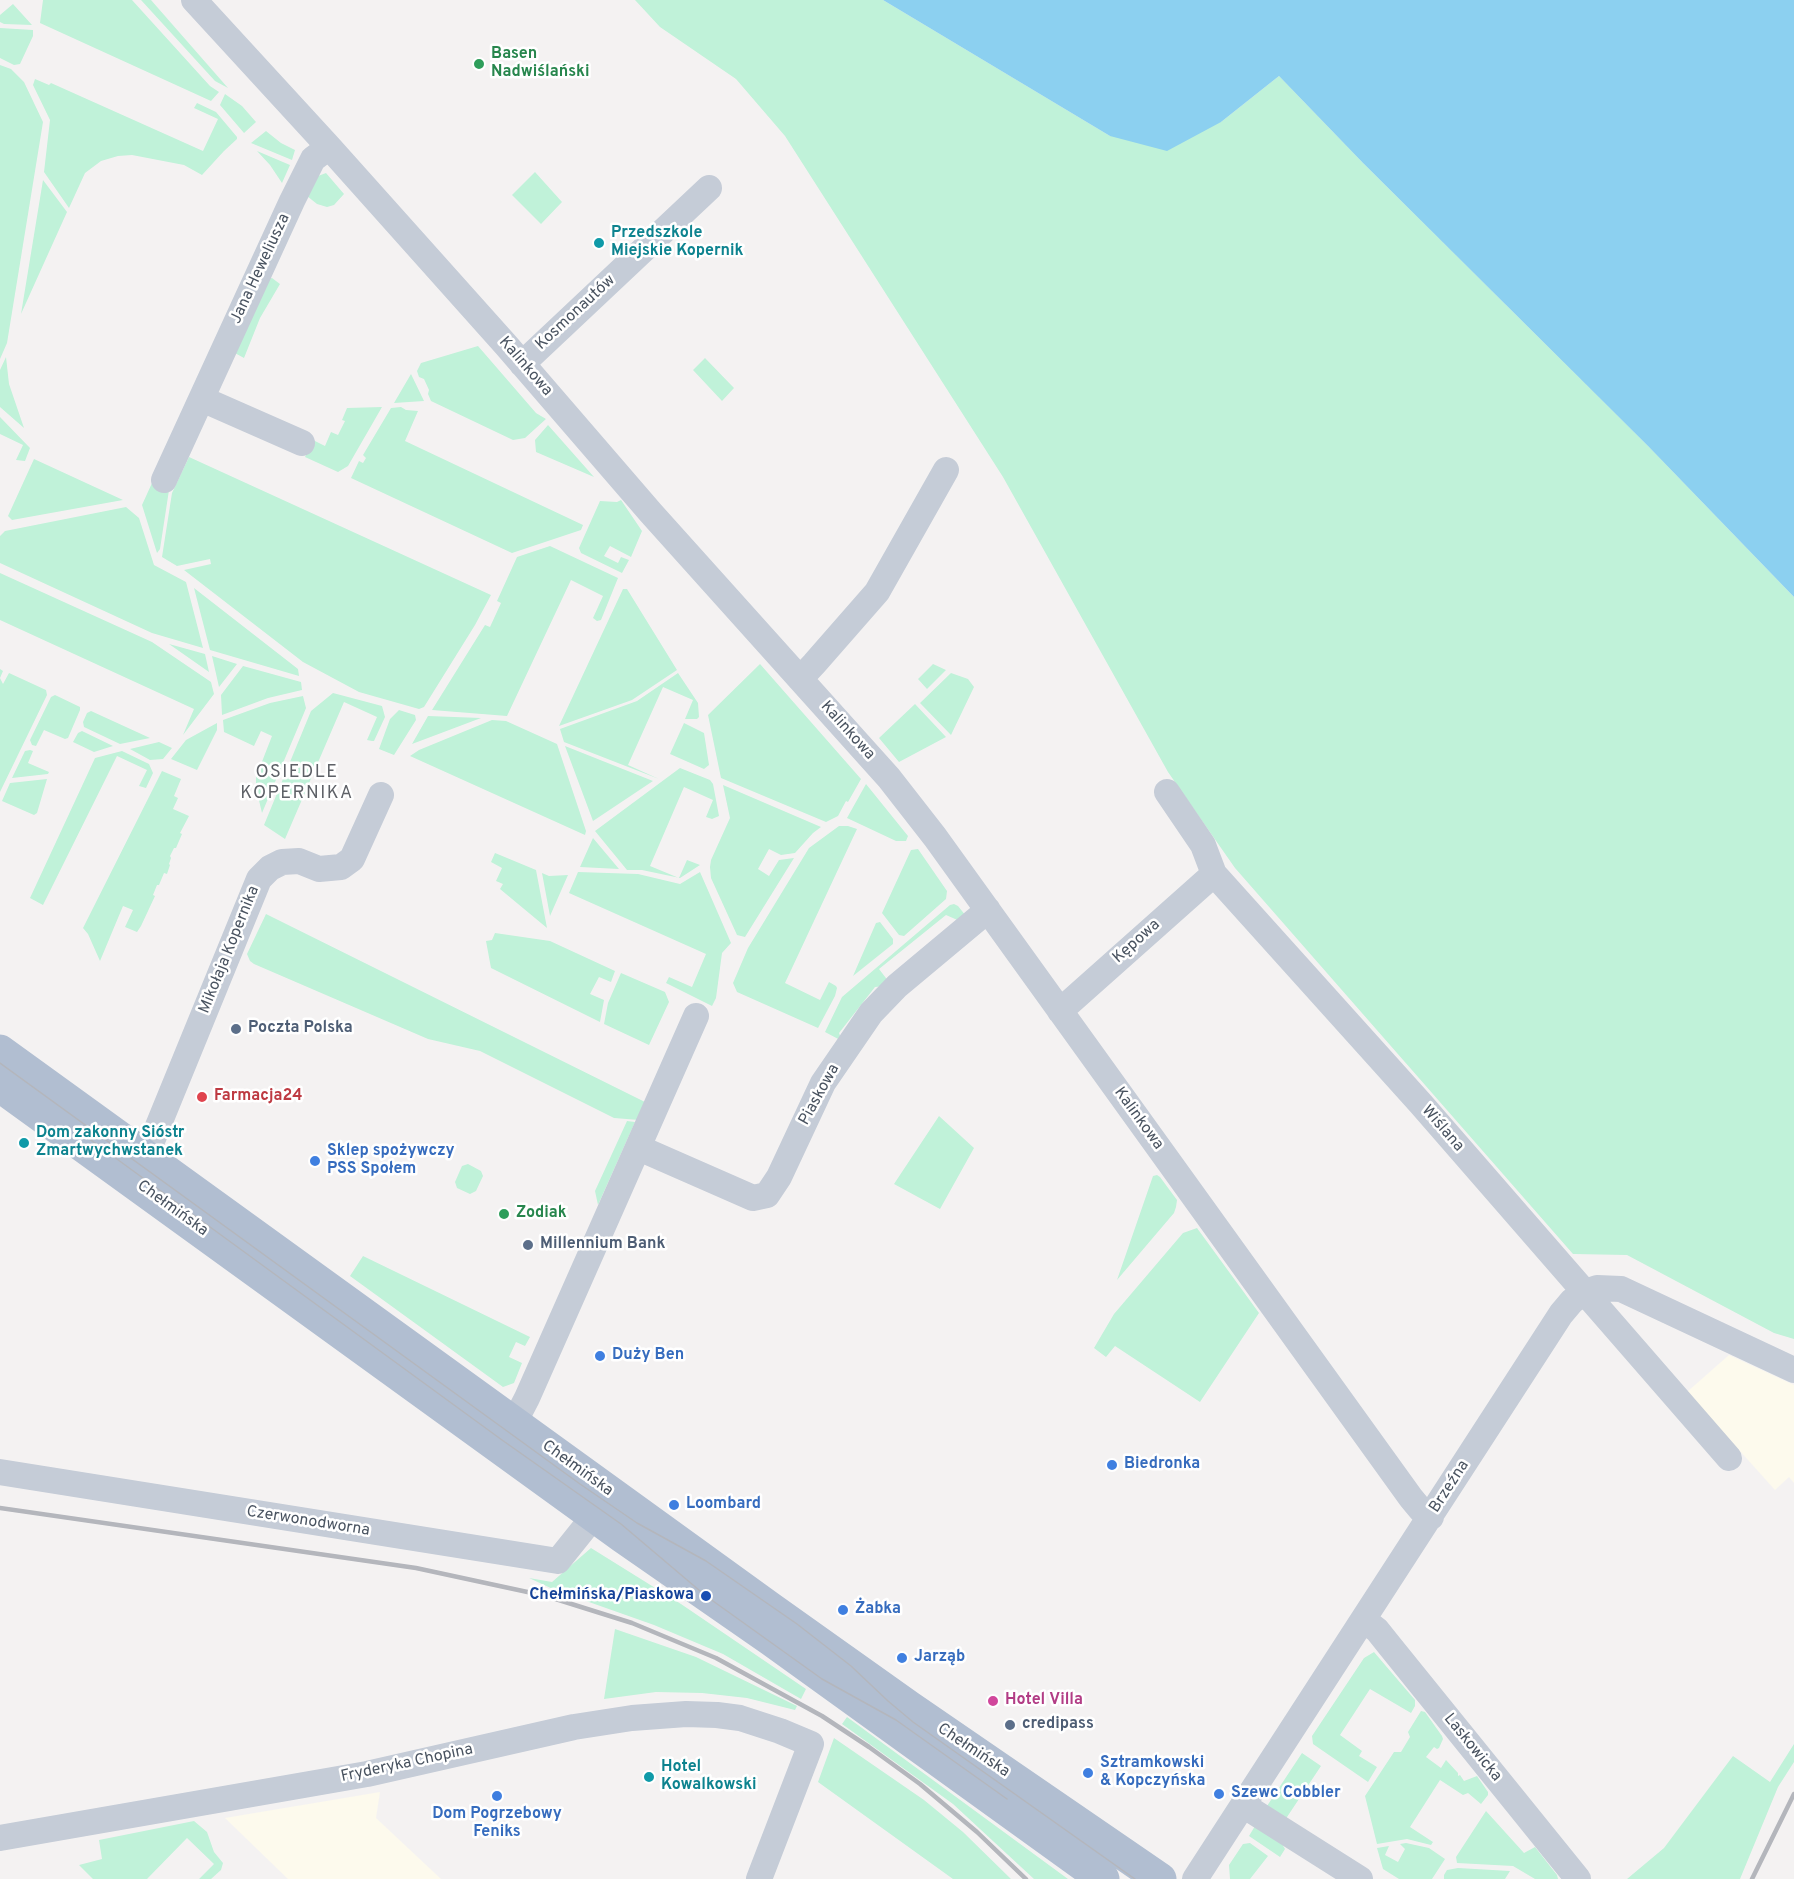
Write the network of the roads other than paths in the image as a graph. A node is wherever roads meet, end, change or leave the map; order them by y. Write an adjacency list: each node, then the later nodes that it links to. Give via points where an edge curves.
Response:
1 (194, 0): 2 (street, Kalinkowa)
2 (329, 147): 4 (street, Kalinkowa); 5 (street, Jana Heweliusza, via 313,159)
3 (709, 188): 4 (street, Kosmonautów)
4 (522, 364): 9 (street, Kalinkowa)
5 (202, 399): 6 (street); 8 (street, Jana Heweliusza)
6 (302, 443)
7 (946, 470): 9 (street, via 877,592)
8 (164, 480)
9 (800, 679): 13 (street, Kalinkowa, via 889,778)
10 (1167, 792): 12 (street, Wiślana, via 1203,845)
11 (381, 795): 19 (street, Mikołaja Kopernika, via 352,859 344,865 319,869 299,861 282,862 259,879)
12 (1214, 874): 14 (street, Kępowa); 20 (street, Wiślana)
13 (988, 910): 14 (street, Kalinkowa); 18 (street, Piaskowa, via 897,986 871,1013 823,1083 779,1177 766,1195 753,1198)
14 (1060, 1011): 26 (street, Kalinkowa, via 1412,1498)
15 (696, 1016): 18 (street)
16 (0, 1051): 19 (main road, Chełmińska)
17 (0, 1086): 19 (main road, Chełmińska)
18 (639, 1148): 22 (street, via 533,1384)
19 (139, 1169): 22 (main road, Chełmińska)
20 (1585, 1292): 21 (street, via 1621,1289); 23 (street, Wiślana); 26 (street, Brzeźna, via 1561,1314)
21 (1794, 1370)
22 (506, 1434): 25 (main road, Chełmińska); 32 (main road, Chełmińska)
23 (1729, 1458)
24 (0, 1472): 25 (street, Czerwonodworna, via 558,1561)
25 (594, 1515): 31 (main road, Chełmińska)
26 (1431, 1517): 27 (street, Brzeźna)
27 (1364, 1620): 28 (street, Brzeźna); 35 (street, Laskowicka, via 1377,1630)
28 (1243, 1805): 33 (street, Brzeźna); 34 (street)
29 (0, 1838): 30 (street, Fryderyka Chopina, via 367,1773 574,1727 686,1713 740,1718 811,1744)
30 (759, 1879)
31 (1103, 1879)
32 (1160, 1879)
33 (1195, 1879)
34 (1360, 1879)
35 (1578, 1879)

